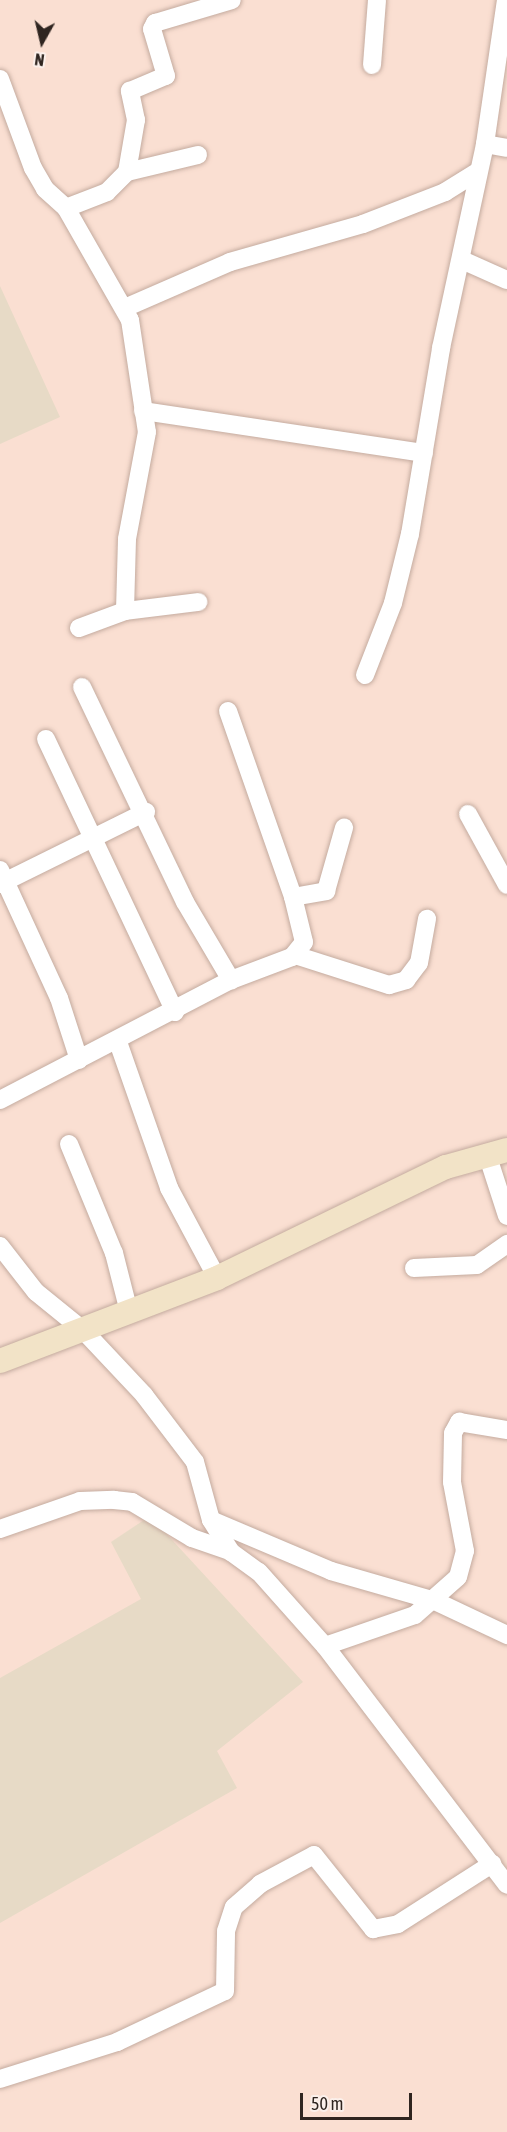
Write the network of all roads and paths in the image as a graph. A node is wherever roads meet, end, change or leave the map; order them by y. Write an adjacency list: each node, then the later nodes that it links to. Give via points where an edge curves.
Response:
1 (232, 0): 10 (street, via 155,23 152,29 166,76 130,91 136,126)
2 (377, 0): 4 (street)
3 (506, 0): 6 (street)
4 (372, 65)
5 (0, 79): 11 (street, via 33,168 45,189)
6 (485, 144): 7 (street); 9 (street)
7 (507, 148)
8 (198, 155): 10 (street)
9 (478, 171): 12 (street); 14 (street, via 445,192 363,224 230,262)
10 (127, 172): 11 (street, via 107,192)
11 (66, 208): 14 (street, via 99,271)
12 (462, 260): 13 (street); 16 (street)
13 (507, 280)
14 (126, 307): 15 (street)
15 (143, 411): 16 (street); 18 (street, via 147,432 127,539)
16 (424, 453): 20 (street, via 393,603)
17 (198, 602): 18 (street)
18 (125, 611): 19 (street)
19 (79, 628)
20 (365, 675)
21 (82, 687): 24 (street)
22 (228, 711): 30 (street)
23 (46, 739): 27 (street)
24 (146, 812): 27 (street); 33 (street, via 185,902)
25 (468, 814): 29 (street)
26 (344, 828): 30 (street, via 326,891)
27 (91, 836): 28 (street); 34 (street)
28 (2, 879): 36 (street, via 59,998)
29 (507, 885)
30 (293, 897): 32 (street, via 304,942)
31 (427, 919): 32 (street, via 419,963 406,980 389,985)
32 (294, 955): 33 (street)
33 (231, 980): 34 (street)
34 (175, 1012): 35 (street)
35 (118, 1042): 36 (street); 44 (street, via 169,1188)
36 (79, 1060): 37 (street)
37 (0, 1100)
38 (69, 1144): 45 (street, via 114,1253)
39 (497, 1152): 40 (street); 44 (street, via 446,1167)
40 (507, 1216)
41 (507, 1244): 43 (street, via 477,1265)
42 (0, 1246): 46 (street, via 36,1292)
43 (414, 1268)
44 (217, 1278): 45 (street)
45 (129, 1312): 46 (street)
46 (84, 1331): 47 (street); 49 (street, via 195,1462)
47 (0, 1361)
48 (507, 1430): 52 (street, via 459,1422 453,1433 452,1482 465,1564)
49 (211, 1520): 51 (street); 52 (street, via 331,1571)
50 (0, 1529): 51 (street, via 80,1501 114,1500 132,1502 192,1538)
51 (231, 1552): 54 (street, via 259,1572)
52 (435, 1601): 53 (street); 54 (street, via 415,1615)
53 (507, 1635)
54 (325, 1646): 55 (street)
55 (492, 1864): 56 (street); 57 (street, via 398,1924 373,1929 314,1855 260,1884 234,1907 226,1931 225,1991 117,2042)
56 (507, 1885)
57 (0, 2079)

